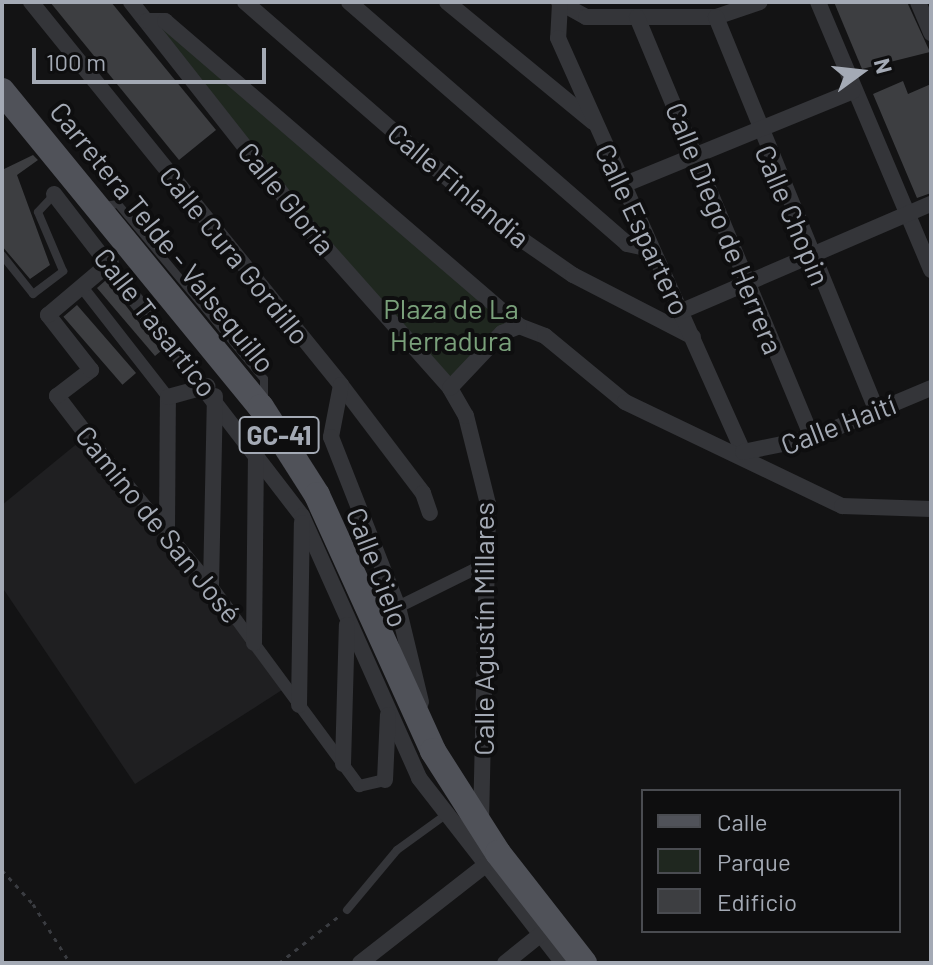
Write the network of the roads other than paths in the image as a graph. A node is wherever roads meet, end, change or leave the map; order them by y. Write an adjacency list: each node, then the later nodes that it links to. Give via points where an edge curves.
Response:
1 (31, 2): 33 (street, Calle Cura Gordillo)
2 (131, 2): 12 (street, Calle Gloria)
3 (245, 2): 32 (street, Calle Finlandia, via 505,228 573,275)
4 (349, 2): 23 (street, via 627,244)
5 (447, 2): 16 (street)
6 (760, 2): 11 (street)
7 (818, 2): 15 (street)
8 (918, 2): 13 (street)
9 (560, 3): 10 (street, via 586,17); 16 (street, Calle Espartero, via 558,38)
10 (637, 17): 11 (street); 18 (street, Calle Diego de Herrera)
11 (716, 17): 17 (street, Calle Chopin)
12 (147, 21): 31 (street, via 165,21); 34 (street, Calle Gloria, via 317,238)
13 (931, 33)
14 (2, 91): 54 (main road, Carretera Telde - Valsequillo / GC-41, via 261,407 317,495)
15 (853, 91): 17 (street); 22 (street)
16 (593, 122): 19 (street, Calle Espartero)
17 (758, 132): 18 (street); 25 (street, Calle Chopin)
18 (696, 157): 19 (street); 28 (street, Calle Diego de Herrera)
19 (623, 185): 23 (street, Calle Espartero)
20 (54, 194): 24 (lane, via 38,212 63,271 33,294); 26 (street, Calle Tasartico)
21 (931, 204): 22 (street)
22 (907, 213): 25 (street); 27 (street)
23 (650, 249): 30 (street, Calle Espartero)
24 (2, 255)
25 (809, 255): 28 (street); 38 (street, Calle Chopin)
26 (111, 262): 29 (street, Camino de San José); 36 (street, Calle Tasartico)
27 (931, 270)
28 (747, 283): 30 (street); 40 (street, Calle Diego de Herrera)
29 (82, 287): 37 (street); 39 (street, Camino de San José, via 48,315 91,370 57,396)
30 (682, 311): 32 (street, Calle Espartero)
31 (519, 326): 34 (street, via 502,333); 41 (street, via 545,336 625,402)
32 (693, 337): 41 (street, Calle Espartero)
33 (341, 385): 44 (street, Calle Cura Gordillo, via 423,493); 49 (street, Calle Cielo, via 331,437)
34 (450, 388): 47 (street, Calle Agustín Millares, via 466,416 488,504)
35 (931, 388): 38 (street, Calle Haití)
36 (211, 391): 37 (street); 42 (street, Calle Tasartico); 48 (street)
37 (168, 397): 46 (street)
38 (876, 409): 40 (street, Calle Haití)
39 (83, 430): 46 (street, Camino de San José)
40 (812, 438): 41 (street, Calle Haití)
41 (743, 452): 43 (street, via 842,506)
42 (256, 454): 45 (street, Calle Tasartico); 51 (street)
43 (931, 509)
44 (430, 513)
45 (302, 516): 50 (street, Calle Tasartico); 52 (street)
46 (167, 529): 48 (street, Camino de San José)
47 (489, 562): 49 (street); 58 (street, Calle Agustín Millares)
48 (211, 585): 51 (street, Camino de San José)
49 (398, 607): 54 (street, Calle Cielo)
50 (347, 619): 53 (street, Calle Tasartico); 55 (street)
51 (254, 643): 52 (street, Camino de San José)
52 (299, 705): 55 (street, Camino de San José)
53 (388, 715): 56 (street); 57 (street, Calle Tasartico)
54 (433, 751): 58 (main road, Carretera Telde - Valsequillo / GC-41)
55 (343, 764): 56 (street, Camino de San José, via 359,786)
56 (385, 780)
57 (444, 816): 59 (street, Calle Tasartico); 60 (lane, via 397,850)
58 (481, 827): 59 (main road, Carretera Telde - Valsequillo / GC-41)
59 (492, 860): 61 (street, Calle Tasartico); 62 (street); 65 (main road, Carretera Telde - Valsequillo / GC-41)
60 (347, 910)
61 (540, 935): 63 (street); 64 (street, Calle Tasartico)
62 (363, 962)
63 (505, 963)
64 (563, 963)
65 (584, 963)

